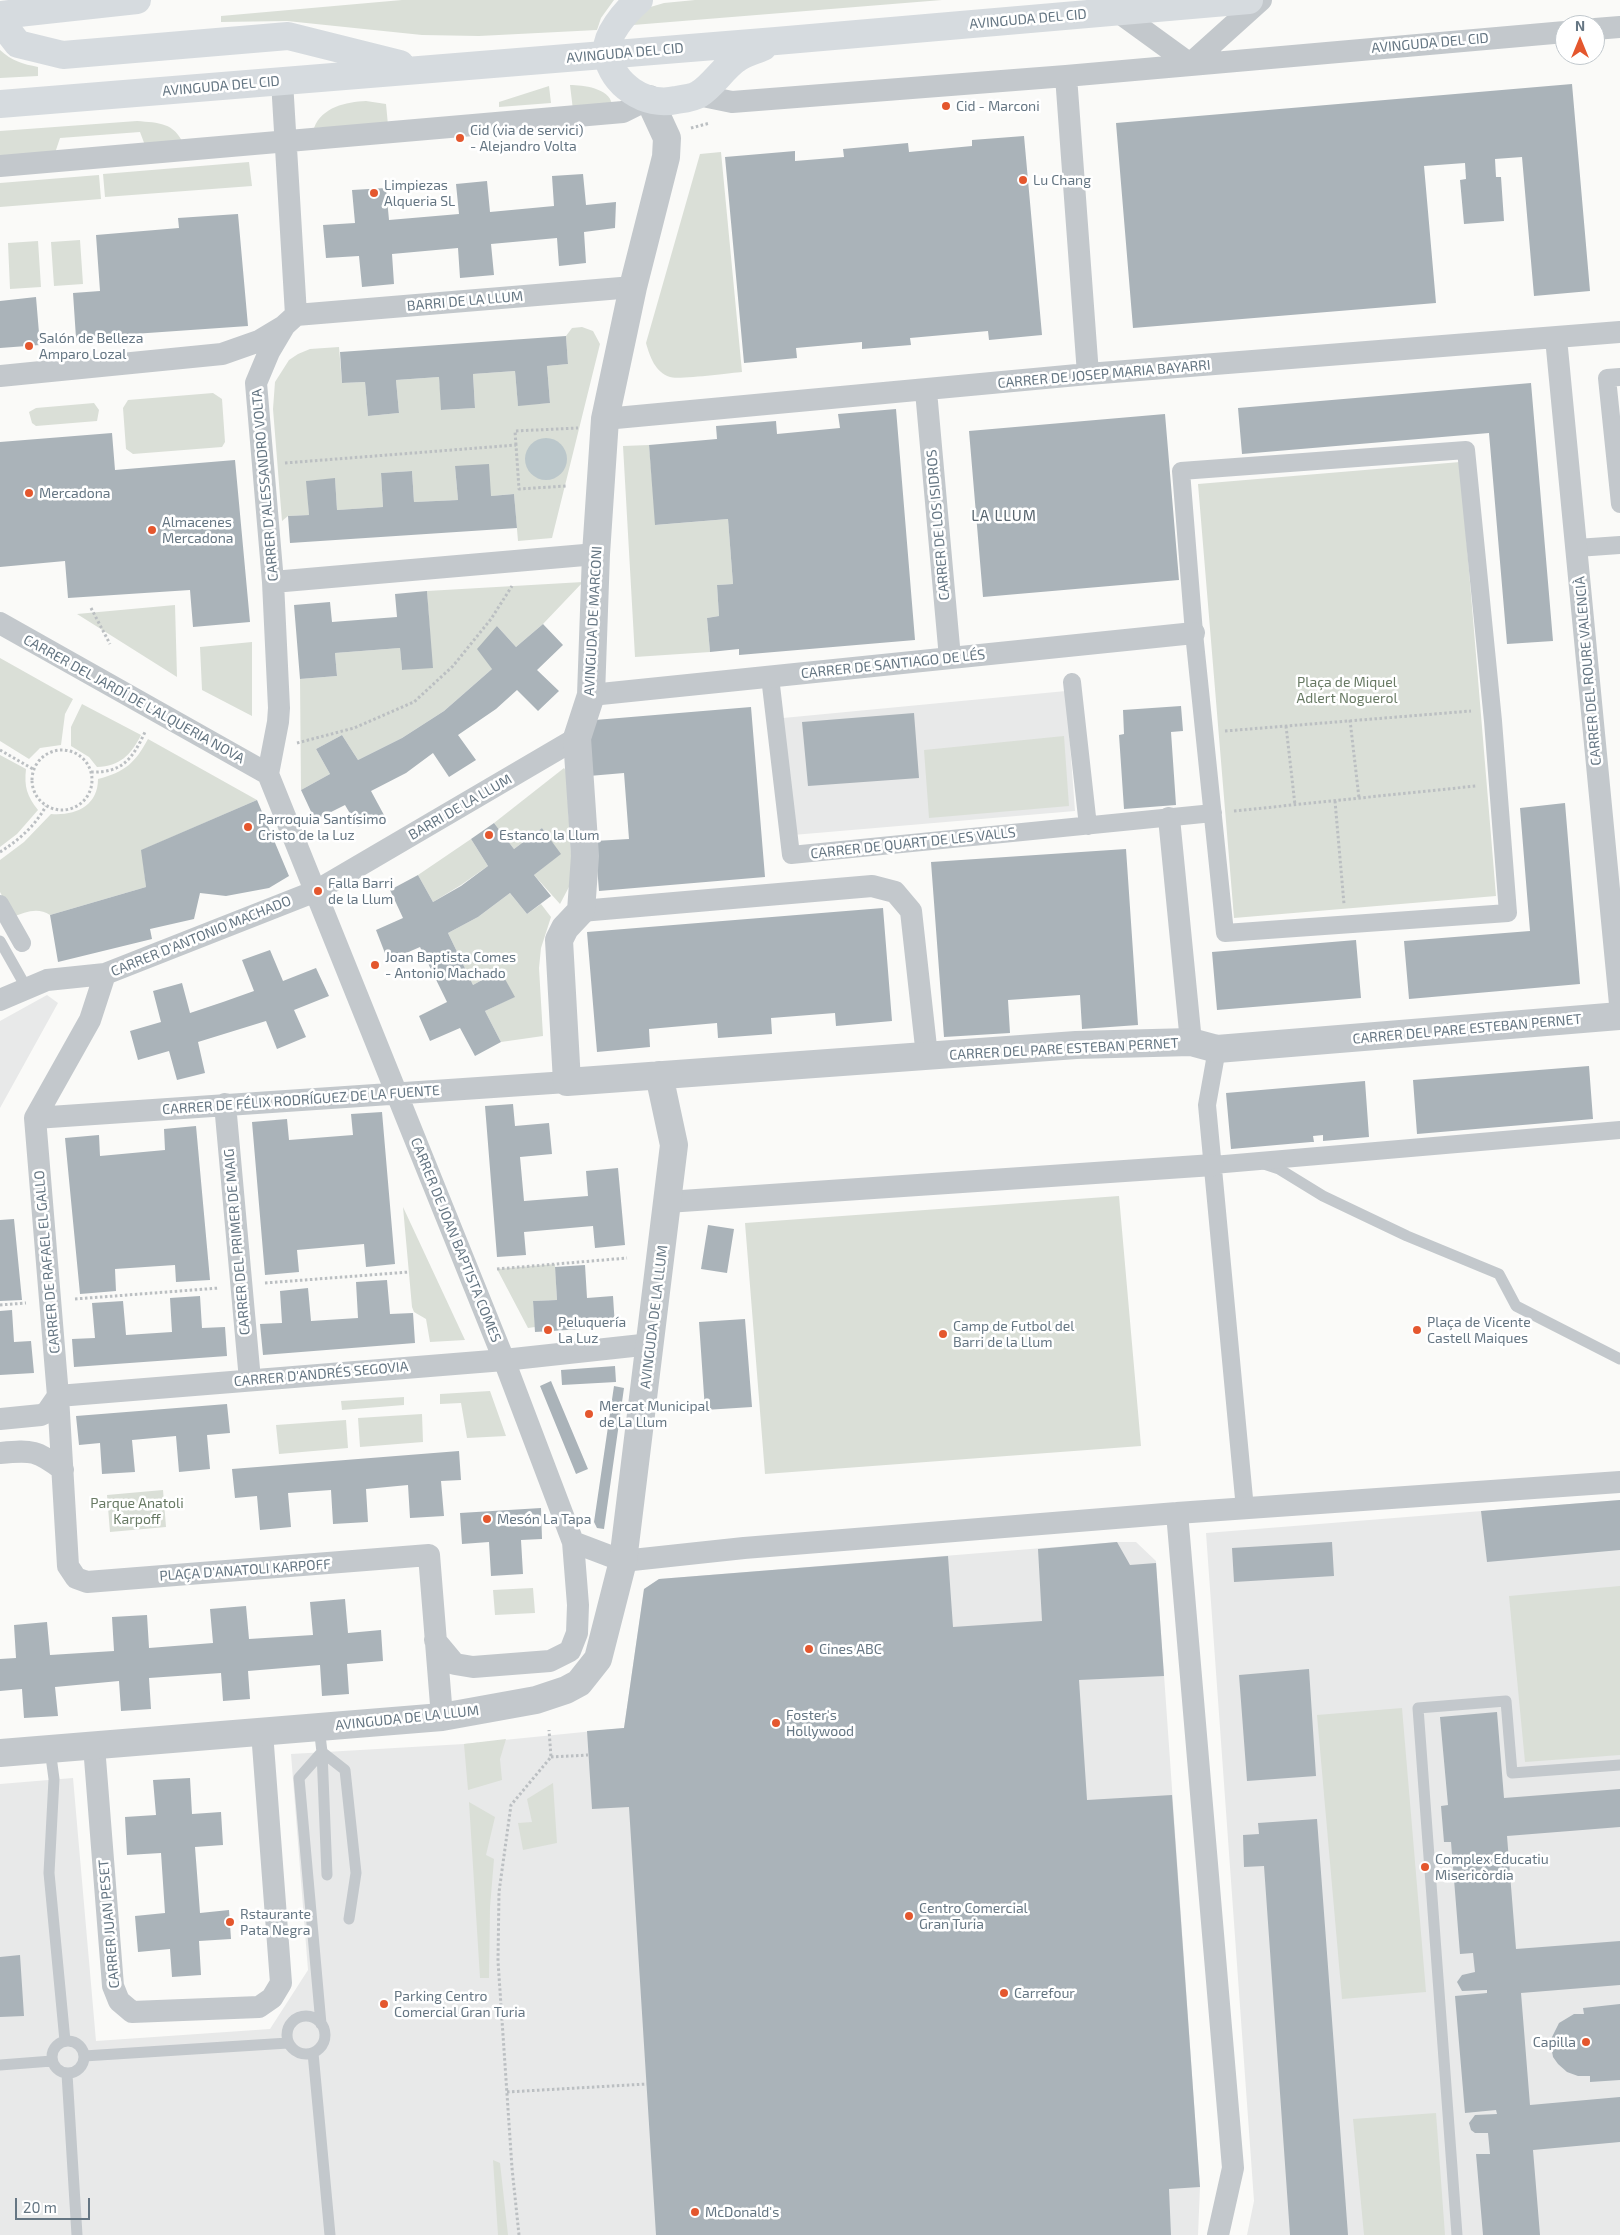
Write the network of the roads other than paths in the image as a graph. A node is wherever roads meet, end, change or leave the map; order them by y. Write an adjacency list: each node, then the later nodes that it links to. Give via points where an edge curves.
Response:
1 (137, 0): 6 (main road)
2 (639, 0): 12 (main road, via 625,12 612,33)
3 (1249, 0): 5 (main road, AVINGUDA DEL CID)
4 (1261, 0): 13 (street)
5 (1118, 11): 11 (main road, AVINGUDA DEL CID); 13 (street)
6 (0, 15)
7 (0, 22): 14 (main road, via 18,44 63,55 288,36)
8 (1620, 27): 9 (street)
9 (1605, 28)
10 (1555, 33): 13 (street, AVINGUDA DEL CID)
11 (776, 41): 12 (main road, AVINGUDA DEL CID); 17 (main road, via 736,59)
12 (607, 53): 14 (main road, AVINGUDA DEL CID); 18 (main road, via 618,79 630,92)
13 (1190, 64): 15 (street, AVINGUDA DEL CID)
14 (423, 70): 16 (main road, AVINGUDA DEL CID)
15 (1066, 76): 17 (street, AVINGUDA DEL CID, via 732,102); 27 (street)
16 (282, 81): 19 (main road, AVINGUDA DEL CID); 20 (street)
17 (698, 95): 18 (main road, via 674,101)
18 (649, 99): 20 (street, via 623,112); 22 (street, AVINGUDA DE MARCONI, via 667,138 666,157)
19 (0, 104)
20 (285, 141): 21 (street); 23 (street)
21 (0, 166)
22 (633, 287): 23 (street, BARRI DE LA LLUM); 32 (street, AVINGUDA DE MARCONI)
23 (290, 320): 26 (street, via 259,341); 30 (street, CARRER D'ALESSANDRO VOLTA)
24 (1611, 332): 25 (street, CARRER DE JOSEP MARIA BAYARRI)
25 (1556, 338): 27 (street, CARRER DE JOSEP MARIA BAYARRI); 35 (street, CARRER DEL ROURE VALENCIÀ)
26 (222, 354): 28 (street); 30 (street, via 235,358 249,369)
27 (1088, 374): 31 (street, CARRER DE JOSEP MARIA BAYARRI)
28 (0, 376)
29 (1614, 377): 33 (street)
30 (256, 383): 37 (street, CARRER D'ALESSANDRO VOLTA)
31 (926, 391): 32 (street, CARRER DE JOSEP MARIA BAYARRI); 40 (street, CARRER DE LOS ISIDROS)
32 (605, 419): 36 (street, AVINGUDA DE MARCONI)
33 (1620, 504)
34 (1620, 545): 35 (street)
35 (1577, 548): 52 (street, CARRER DEL ROURE VALENCIÀ)
36 (596, 554): 37 (street); 43 (street, AVINGUDA DE MARCONI)
37 (273, 582): 45 (street, CARRER D'ALESSANDRO VOLTA, via 279,708)
38 (0, 623): 45 (street, CARRER DEL JARDÍ DE L'ALQUERIA NOVA)
39 (1194, 633): 40 (street, CARRER DE SANTIAGO DE LÉS); 46 (street); 46 (street, via 1181,471 1466,450 1508,913 1225,933)
40 (950, 658): 41 (street, CARRER DE SANTIAGO DE LÉS)
41 (770, 677): 43 (street, CARRER DE SANTIAGO DE LÉS); 48 (street, CARRER DE QUART DE LES VALLS, via 791,855)
42 (1072, 682): 48 (street)
43 (592, 695): 44 (street, AVINGUDA DE MARCONI)
44 (578, 738): 49 (street, BARRI DE LA LLUM); 51 (street, AVINGUDA DE MARCONI, via 585,856)
45 (268, 774): 49 (street)
46 (1213, 813): 47 (street, CARRER DE QUART DE LES VALLS)
47 (1170, 818): 48 (street, CARRER DE QUART DE LES VALLS); 60 (street)
48 (1088, 826)
49 (316, 891): 55 (street, CARRER D'ANTONIO MACHADO); 64 (street, CARRER DE JOAN BAPTISTA COMES)
50 (0, 904): 54 (street)
51 (581, 912): 61 (street, via 872,886 895,892 911,911); 63 (street, via 565,928 559,940)
52 (1616, 930): 58 (street, CARRER DEL ROURE VALENCIÀ)
53 (0, 941): 56 (lane)
54 (22, 943)
55 (105, 974): 56 (street, CARRER D'ANTONIO MACHADO, via 47,980); 66 (street, via 90,1020)
56 (26, 987): 57 (street, CARRER D'ANTONIO MACHADO)
57 (0, 1000)
58 (1620, 1004)
59 (1620, 1016): 60 (street, CARRER DEL PARE ESTEBAN PERNET)
60 (1204, 1046): 61 (street, CARRER DEL PARE ESTEBAN PERNET, via 1076,1045); 68 (street)
61 (927, 1056): 62 (street, CARRER DEL PARE ESTEBAN PERNET)
62 (659, 1075): 63 (street, CARRER DEL PARE ESTEBAN PERNET); 69 (street, AVINGUDA DE LA LLUM, via 674,1145)
63 (567, 1082): 64 (street, CARRER DE FÉLIX RODRÍGUEZ DE LA FUENTE)
64 (397, 1093): 65 (street, CARRER DE FÉLIX RODRÍGUEZ DE LA FUENTE); 72 (street, CARRER DE JOAN BAPTISTA COMES)
65 (225, 1104): 66 (street, CARRER DE FÉLIX RODRÍGUEZ DE LA FUENTE); 73 (street, CARRER DEL PRIMER DE MAIG)
66 (34, 1118): 74 (street, CARRER DE RAFAEL EL GALLO)
67 (1620, 1130): 68 (street)
68 (1213, 1165): 69 (street); 71 (lane, via 1263,1163 1279,1169 1324,1196 1407,1236 1499,1274 1516,1306); 80 (street)
69 (668, 1202): 70 (street, AVINGUDA DE LA LLUM)
70 (651, 1344): 72 (street, CARRER D'ANDRÉS SEGOVIA); 83 (street, AVINGUDA DE LA LLUM)
71 (1620, 1359)
72 (504, 1360): 73 (street, CARRER D'ANDRÉS SEGOVIA); 82 (street, CARRER DE JOAN BAPTISTA COMES)
73 (250, 1380): 74 (street, CARRER D'ANDRÉS SEGOVIA)
74 (58, 1404): 75 (street, via 41,1414); 76 (street, via 39,1429); 78 (street, CARRER DE RAFAEL EL GALLO)
75 (0, 1419)
76 (0, 1434)
77 (0, 1452): 78 (street, via 29,1450 46,1457)
78 (63, 1470): 84 (street, CARRER DE RAFAEL EL GALLO)
79 (1620, 1482): 80 (street)
80 (1245, 1509): 81 (street)
81 (1177, 1514): 83 (street, via 754,1547); 105 (street, via 1232,2168)
82 (573, 1542): 83 (street); 85 (street, CARRER DE JOAN BAPTISTA COMES, via 578,1605 577,1633 570,1651 550,1661 472,1667 455,1664)
83 (623, 1561): 86 (street, AVINGUDA DE LA LLUM, via 598,1659 579,1683 536,1700)
84 (68, 1566): 85 (street, PLAÇA D'ANATOLI KARPOFF, via 76,1578 87,1582 429,1555)
85 (434, 1640): 86 (street)
86 (442, 1717): 88 (street, AVINGUDA DE LA LLUM)
87 (262, 1732): 88 (street, AVINGUDA DE LA LLUM); 89 (street, AVINGUDA DE LA LLUM); 89 (street, CARRER JUAN PESET, via 281,1982 272,1998 259,2007 132,2012 119,2001 112,1986)
88 (321, 1739): 93 (lane); 94 (lane, via 345,1770 356,1873); 95 (lane, via 299,1778)
89 (94, 1746): 90 (street, AVINGUDA DE LA LLUM)
90 (50, 1749): 91 (street, AVINGUDA DE LA LLUM); 96 (lane, via 54,1779 49,1873)
91 (0, 1753)
92 (1620, 1766): 106 (lane, via 1512,1773 1506,1701 1418,1708)
93 (327, 1875)
94 (349, 1919)
95 (321, 2024): 97 (lane, via 311,2016 299,2017 287,2030); 98 (lane, via 324,2041)
96 (65, 2041): 99 (lane, via 80,2046); 100 (lane, via 56,2046)
97 (288, 2043): 98 (lane, via 298,2052); 99 (lane)
98 (313, 2052): 104 (lane)
99 (84, 2056): 102 (lane, via 81,2067)
100 (52, 2061): 101 (lane); 102 (lane, via 58,2070)
101 (0, 2064)
102 (67, 2074): 103 (lane)
103 (77, 2235)
104 (330, 2235)
105 (1218, 2235)
106 (1458, 2235)

